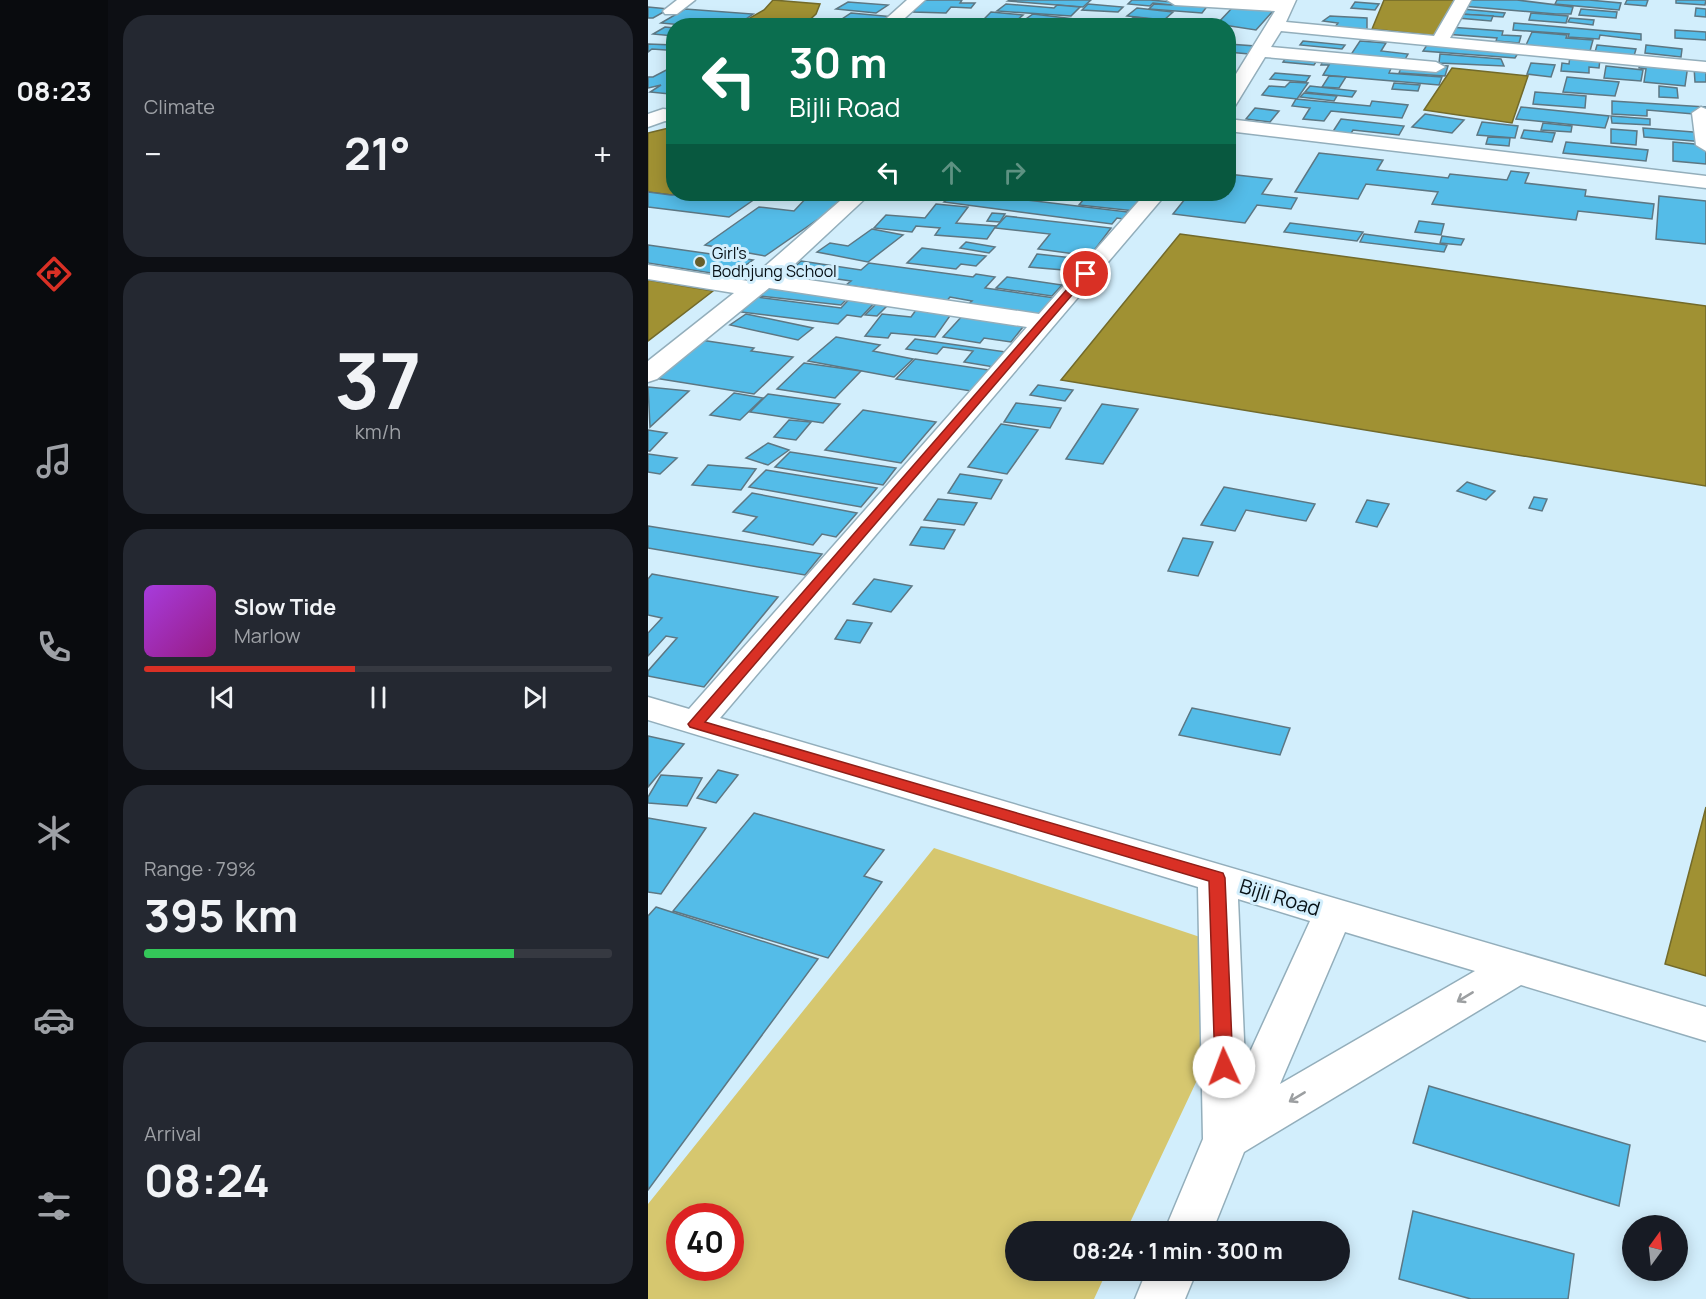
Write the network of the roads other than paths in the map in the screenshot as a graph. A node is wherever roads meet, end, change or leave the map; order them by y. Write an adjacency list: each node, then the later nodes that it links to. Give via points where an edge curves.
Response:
1 (687, 0): 7 (street)
2 (917, 0): 8 (street)
3 (1175, 0): 5 (street)
4 (1463, 0): 10 (street)
5 (1249, 2): 6 (street)
6 (1286, 3): 9 (street)
7 (671, 11)
8 (896, 18)
9 (1276, 26): 10 (street); 11 (street)
10 (1440, 40): 13 (street)
11 (1262, 51): 12 (street); 14 (street)
12 (1436, 67)
13 (1706, 67)
14 (1236, 78)
15 (1701, 114): 17 (street)
16 (1236, 126): 18 (street)
17 (1706, 145)
18 (1706, 182)
19 (852, 201): 22 (street)
20 (1150, 201): 23 (street)
21 (648, 272): 22 (street)
22 (758, 284): 23 (street); 24 (street)
23 (1044, 322): 26 (street)
24 (648, 374)
25 (648, 708): 26 (street, Bijli Road)
26 (695, 724): 27 (street, Bijli Road)
27 (1217, 878): 28 (street, Bijli Road); 31 (street)
28 (1333, 914): 29 (street, Bijli Road); 31 (street, via 1258,1084)
29 (1515, 968): 30 (street, Bijli Road); 31 (street, one-way to 31)
30 (1706, 1024)
31 (1226, 1139): 32 (street)
32 (1192, 1221)
33 (1168, 1281): 34 (street)
34 (1161, 1299)

